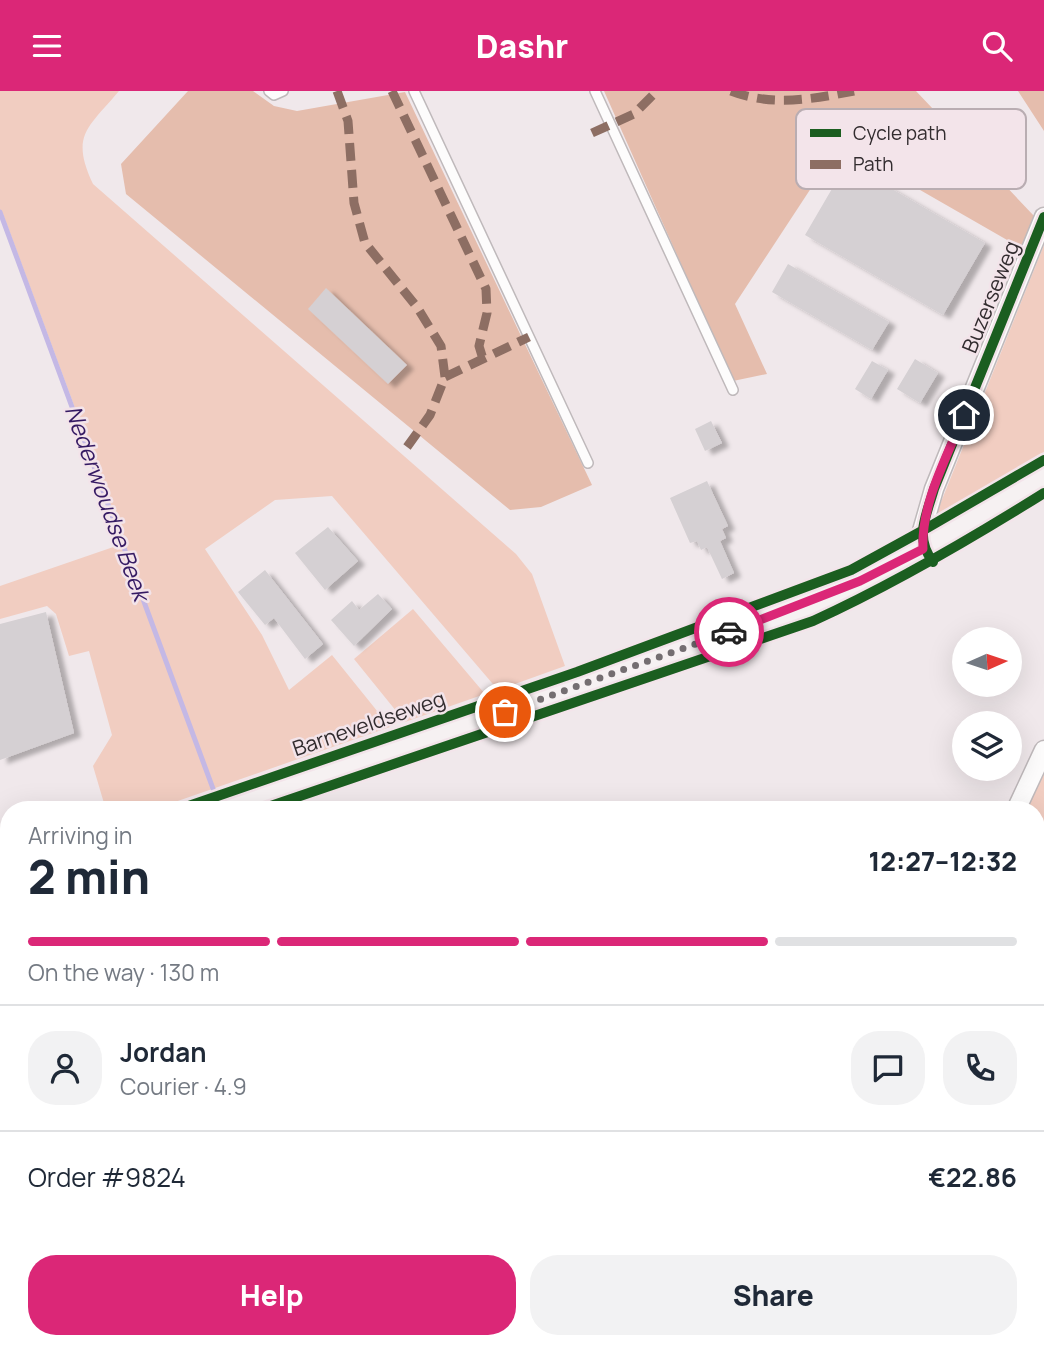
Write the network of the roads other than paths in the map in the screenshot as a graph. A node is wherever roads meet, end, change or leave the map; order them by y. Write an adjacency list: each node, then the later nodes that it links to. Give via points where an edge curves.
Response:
1 (269, 91): 2 (lane, via 274,95)
2 (283, 91)
3 (414, 91): 7 (lane)
4 (595, 91): 6 (lane)
5 (1044, 218): 9 (street, Buzerseweg, via 934,489 922,531)
6 (733, 390)
7 (587, 463)
8 (1044, 476): 9 (main road, Barneveldseweg)
9 (923, 549): 11 (main road, Barneveldseweg, via 801,606)
10 (1044, 751): 12 (street)
11 (248, 801)
12 (1020, 801)

